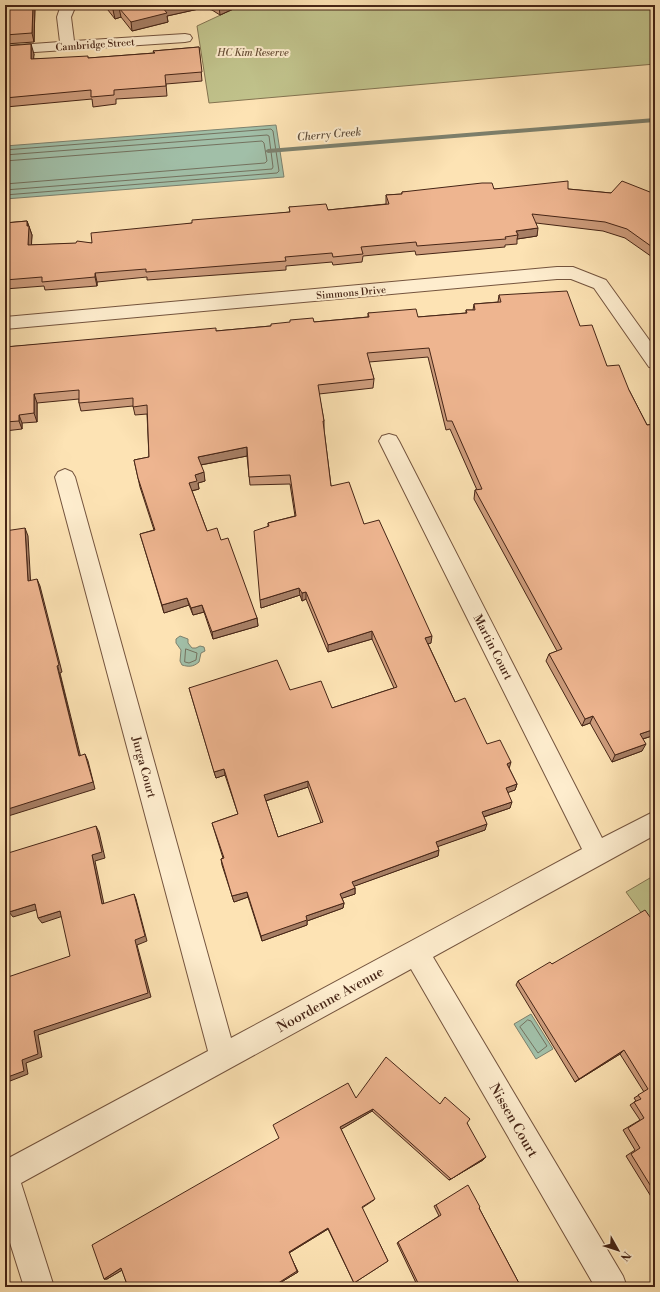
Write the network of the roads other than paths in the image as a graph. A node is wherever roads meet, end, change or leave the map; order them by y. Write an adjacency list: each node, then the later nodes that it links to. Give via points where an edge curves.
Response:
1 (69, 5): 3 (street, via 64,17)
2 (185, 38): 3 (street, Cambridge Street)
3 (68, 46): 4 (street, Cambridge Street)
4 (5, 50)
5 (5, 323): 6 (street, Simmons Drive, via 557,273 573,274 600,284)
6 (655, 362)
7 (389, 441): 10 (street, Martin Court)
8 (65, 477): 12 (street, Jurga Court)
9 (655, 822): 10 (street, Noordenne Avenue)
10 (597, 854): 11 (street, Noordenne Avenue)
11 (416, 952): 12 (street, Noordenne Avenue); 16 (street, Nissen Court)
12 (223, 1058): 13 (street, Noordenne Avenue)
13 (5, 1176)
14 (5, 1180): 15 (street)
15 (39, 1287)
16 (612, 1287)

